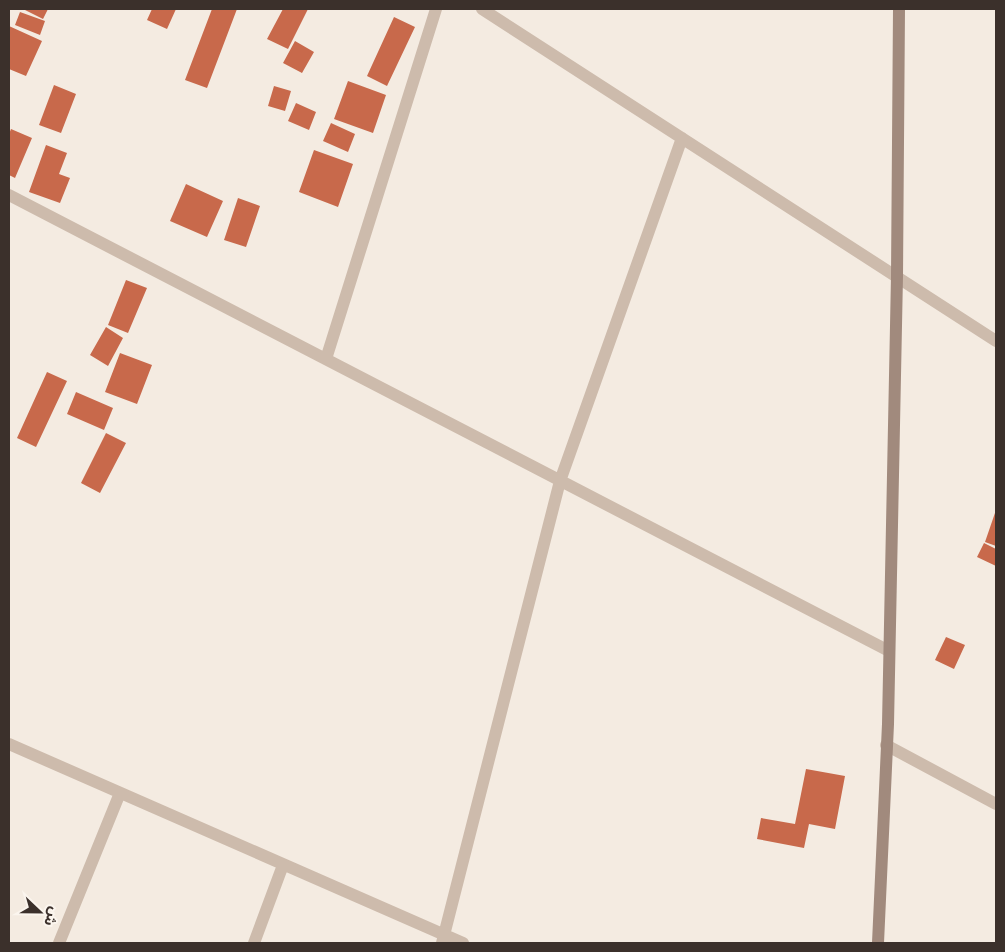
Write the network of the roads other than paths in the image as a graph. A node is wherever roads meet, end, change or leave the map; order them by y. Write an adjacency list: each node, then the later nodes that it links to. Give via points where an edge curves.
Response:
1 (436, 9): 8 (street)
2 (482, 9): 4 (street)
3 (899, 9): 6 (street)
4 (682, 138): 6 (street); 9 (street)
5 (9, 195): 8 (street)
6 (897, 276): 7 (street); 10 (street)
7 (996, 341)
8 (326, 359): 9 (street)
9 (560, 480): 10 (street); 16 (street)
10 (889, 650): 12 (street)
11 (9, 744): 13 (street)
12 (886, 745): 14 (street); 20 (street)
13 (120, 793): 15 (street); 17 (street)
14 (996, 804)
15 (283, 865): 16 (street); 18 (street)
16 (443, 939): 19 (street)
17 (59, 943)
18 (254, 943)
19 (463, 943)
20 (878, 943)

